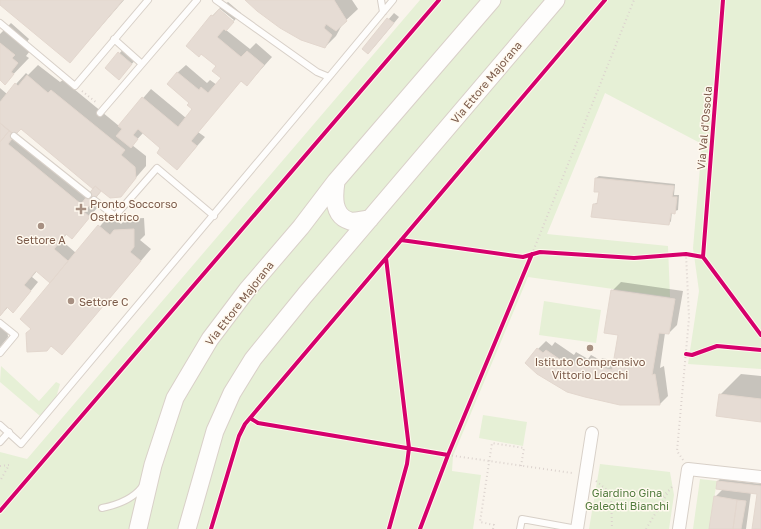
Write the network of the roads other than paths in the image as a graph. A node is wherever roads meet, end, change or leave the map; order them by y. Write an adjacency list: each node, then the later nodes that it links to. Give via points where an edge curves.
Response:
1 (148, 0): 10 (lane)
2 (197, 0): 11 (lane)
3 (216, 0): 12 (lane, via 317,72)
4 (381, 0): 8 (lane)
5 (393, 0): 8 (lane)
6 (492, 0): 15 (street, Via Ettore Majorana)
7 (556, 0): 19 (street, Via Ettore Majorana)
8 (383, 12): 12 (lane)
9 (0, 23): 10 (lane, via 75,86)
10 (114, 39): 11 (lane)
11 (142, 64): 13 (lane)
12 (329, 77): 18 (lane)
13 (102, 111)
14 (14, 136): 16 (lane)
15 (336, 181): 19 (street, via 334,202 340,214 350,220); 26 (street, Via Ettore Majorana, via 225,317 198,356 174,398)
16 (88, 195)
17 (94, 200): 18 (lane, via 115,216 157,168)
18 (214, 216): 23 (lane, via 21,444)
19 (370, 219): 30 (street, Via Ettore Majorana, via 265,342 242,376 215,432)
20 (0, 323): 21 (lane, via 15,335)
21 (0, 353)
22 (0, 425): 23 (lane)
23 (9, 432): 25 (lane)
24 (592, 433): 32 (street)
25 (0, 442)
26 (150, 476): 28 (lane, via 138,492 119,504); 29 (street, Via Ettore Majorana)
27 (761, 477): 33 (street, via 688,469)
28 (102, 508)
29 (138, 529)
30 (187, 529)
31 (520, 529): 32 (lane, via 522,519)
32 (577, 529)
33 (680, 529)

